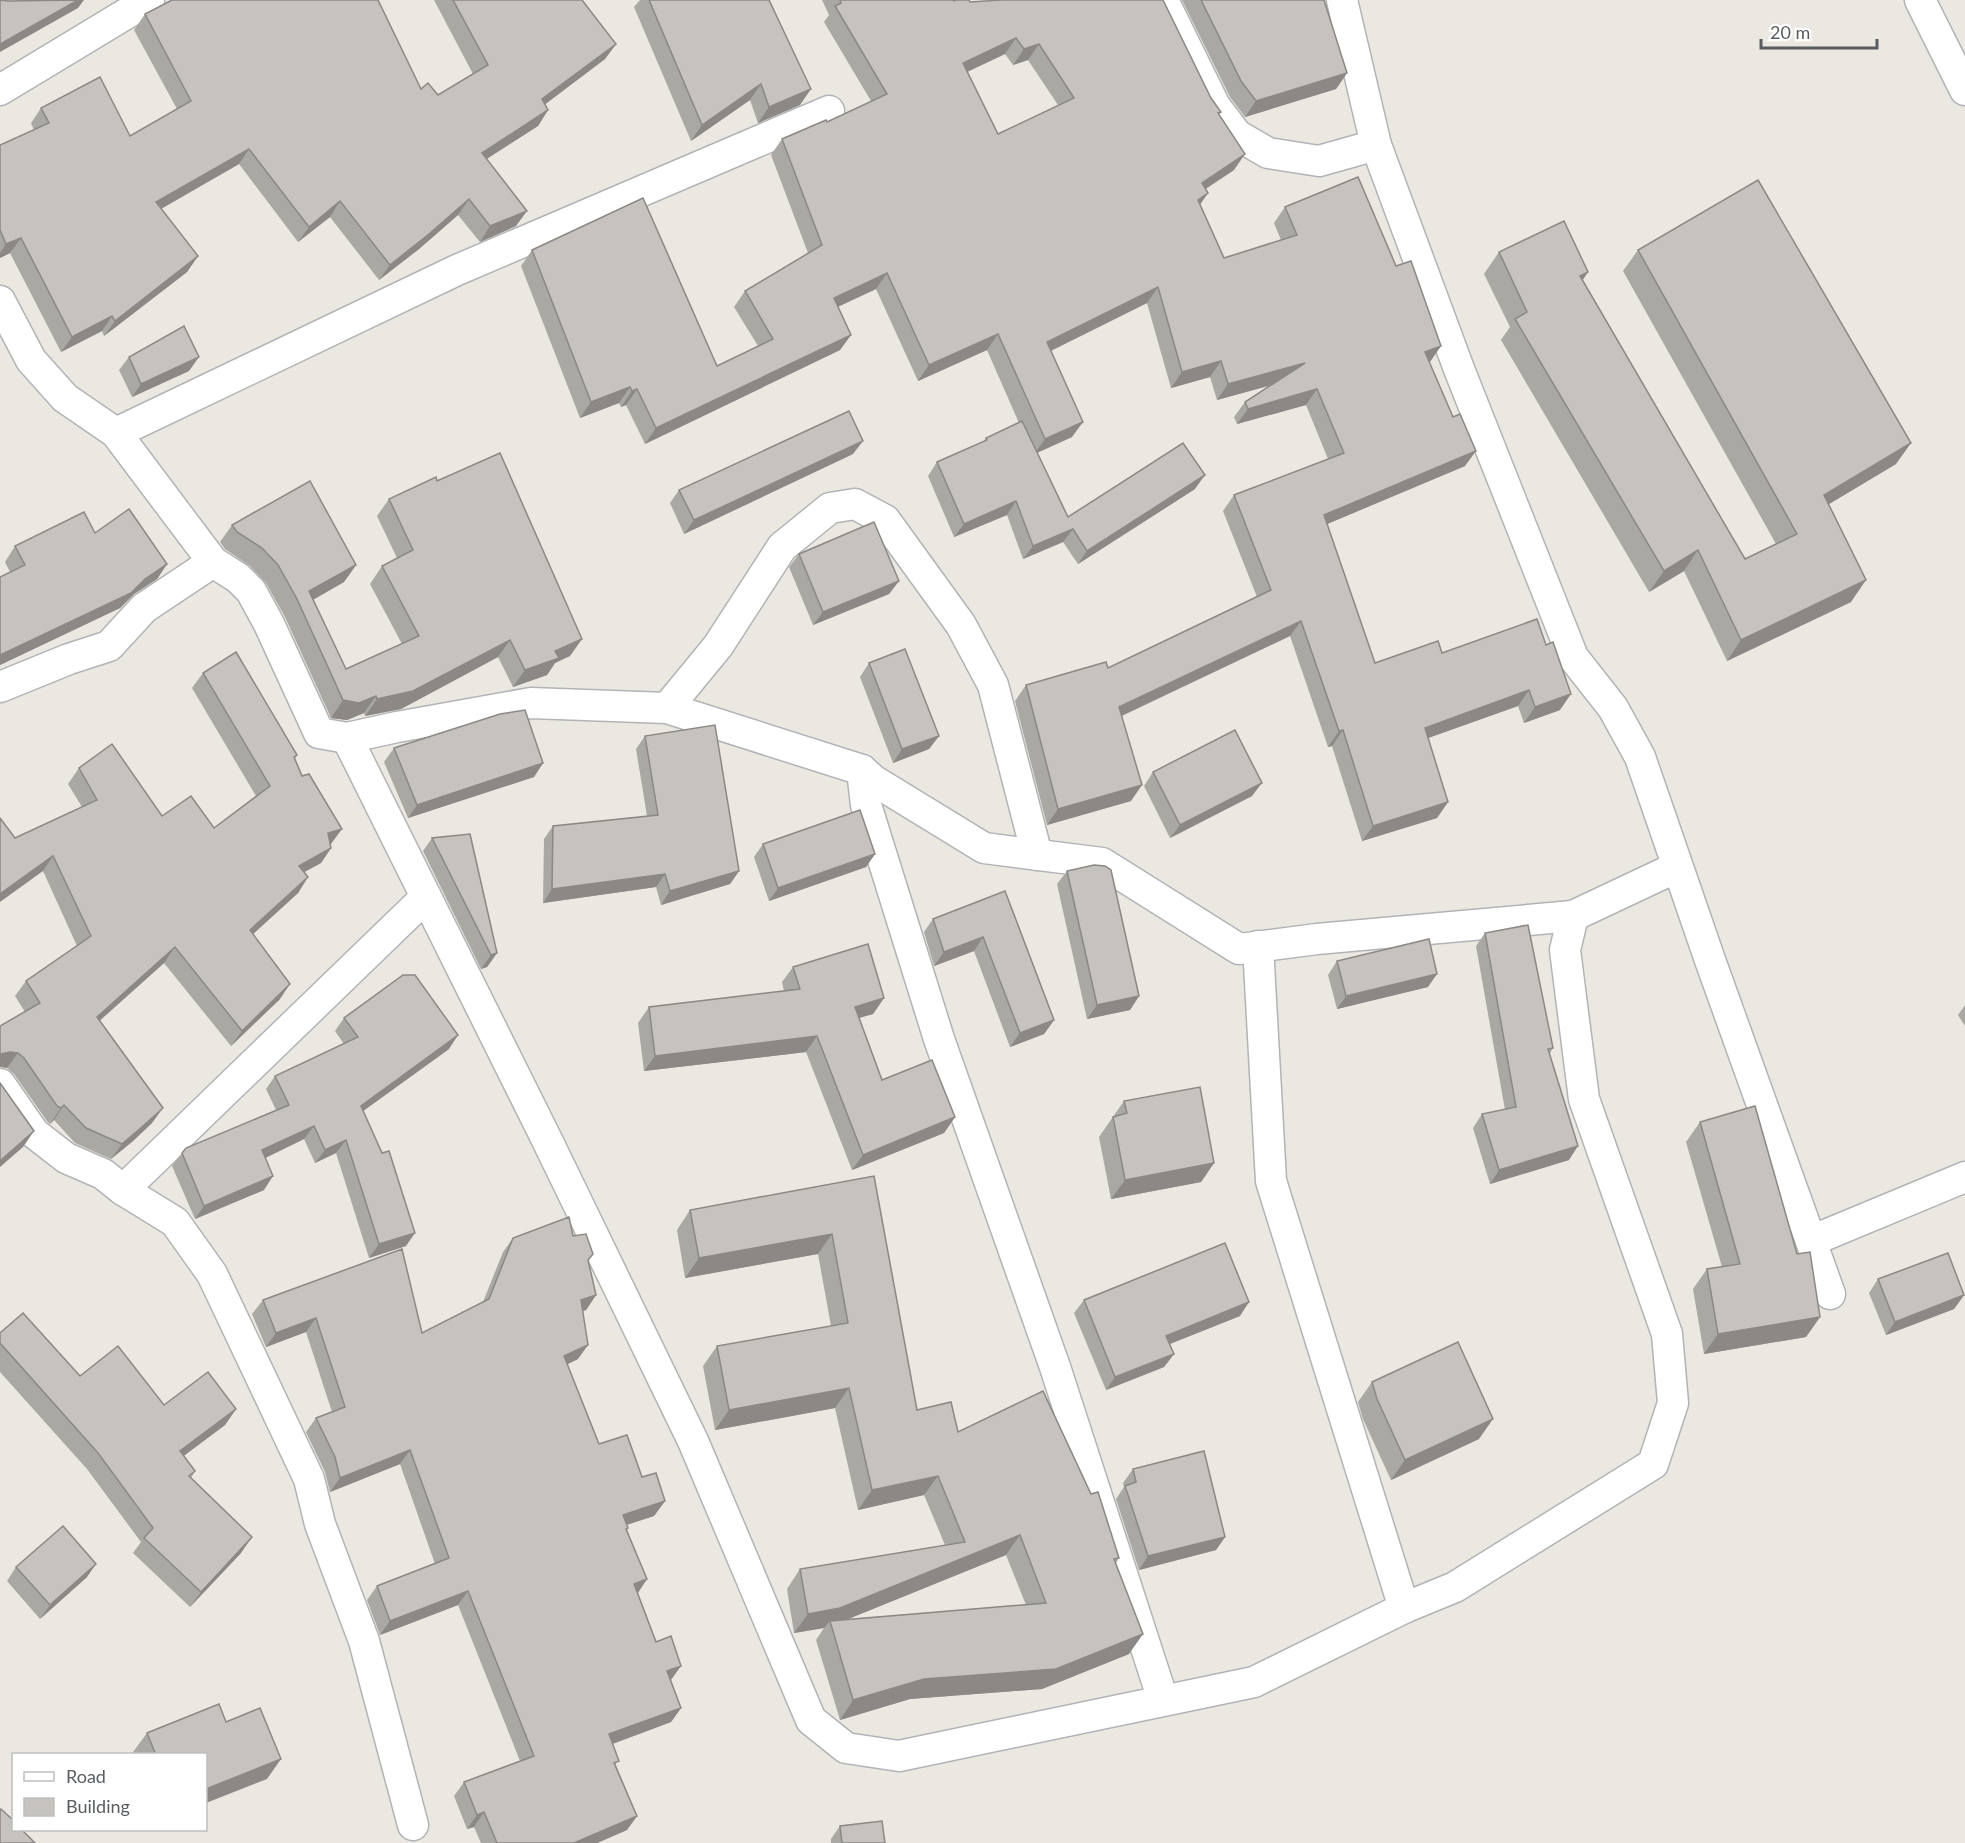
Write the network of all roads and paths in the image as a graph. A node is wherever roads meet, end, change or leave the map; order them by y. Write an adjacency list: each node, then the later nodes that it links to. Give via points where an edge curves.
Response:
1 (149, 0): 5 (street)
2 (1163, 0): 8 (street, via 1215,106 1237,135 1268,153 1319,161)
3 (1342, 0): 8 (street)
4 (1920, 0): 6 (street)
5 (0, 90)
6 (1965, 90)
7 (829, 111): 10 (street, via 457,270)
8 (1376, 145): 17 (street, via 1573,657 1613,708 1640,757)
9 (0, 300): 10 (street, via 31,360 65,398)
10 (116, 433): 11 (street)
11 (213, 562): 12 (street, via 144,608 109,646); 14 (street, via 251,591 320,733)
12 (0, 687)
13 (667, 708): 14 (street, via 531,703); 15 (street); 16 (street, via 718,646 782,547 830,508 855,504 885,520 961,625 993,685)
14 (347, 738): 18 (street)
15 (862, 770): 16 (street, via 984,848); 27 (street, via 866,805 939,1039 1055,1367)
16 (1037, 855): 20 (street, via 1102,863 1239,948)
17 (1677, 867): 19 (street); 24 (street)
18 (426, 897): 23 (street); 27 (street, via 693,1441 811,1720 846,1748 899,1756)
19 (1573, 916): 20 (street); 26 (street, via 1565,950 1584,1099 1667,1334 1673,1403 1653,1464 1455,1587)
20 (1258, 946): 26 (street, via 1271,1181)
21 (0, 1084): 23 (street, via 34,1133 66,1158 103,1174)
22 (1965, 1177): 24 (street)
23 (123, 1190): 28 (street, via 174,1222 212,1274 291,1438 309,1479 320,1524 364,1641)
24 (1811, 1241): 25 (street)
25 (1830, 1294)
26 (1404, 1608): 27 (street, via 1254,1682)
27 (1163, 1700)
28 (412, 1825)

